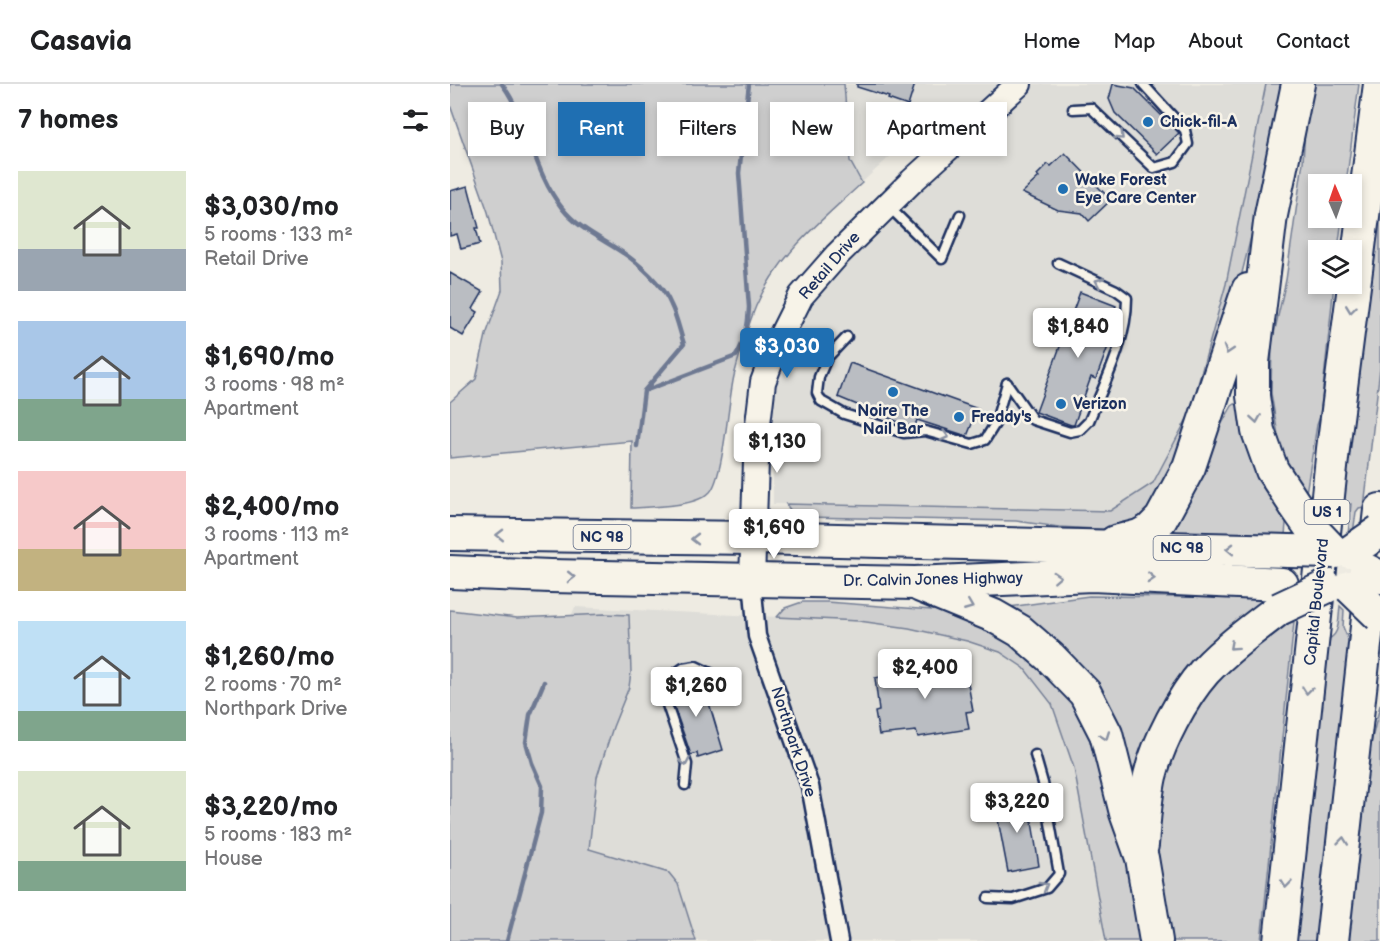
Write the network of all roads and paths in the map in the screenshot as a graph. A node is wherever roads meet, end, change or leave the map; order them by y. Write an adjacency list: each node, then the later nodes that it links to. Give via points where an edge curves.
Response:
1 (1019, 84): 6 (street, Retail Drive)
2 (1143, 84): 5 (lane, one-way to 2, via 1091,108 1154,168 1175,162 1188,144 1185,129)
3 (1298, 84): 8 (highway)
4 (1380, 84): 29 (highway, Capital Boulevard / US 1, one-way to 29, via 1334,449)
5 (1073, 109)
6 (888, 205): 7 (lane, via 942,258); 14 (street, Retail Drive, via 801,296 778,342 763,382 757,432)
7 (960, 215)
8 (1271, 215): 15 (highway, one-way to 15, via 1189,467 1161,519 1138,536); 16 (highway, one-way to 16, bridge, via 1253,362 1252,396 1258,432 1272,470 1295,505 1311,528)
9 (1058, 263): 10 (lane, one-way to 9, via 827,358 817,393 820,401 844,414 904,433 926,431 972,444 985,440 995,424 1007,383 1033,420 1070,432 1080,430 1089,421 1119,344 1127,298)
10 (847, 337)
11 (1380, 510): 30 (highway, one-way to 11)
12 (1380, 531): 16 (highway, bridge)
13 (450, 534): 14 (highway, Dr. Calvin Jones Highway / NC 98, one-way to 13)
14 (754, 538): 15 (highway, Dr. Calvin Jones Highway / NC 98); 18 (street, Retail Drive)
15 (1074, 546): 16 (highway, Dr. Calvin Jones Highway / NC 98, one-way to 15, via 1289,551)
16 (1354, 570): 20 (highway); 21 (highway, bridge)
17 (450, 572): 18 (highway, Dr. Calvin Jones Highway / NC 98, one-way to 18)
18 (752, 580): 19 (highway, Dr. Calvin Jones Highway / NC 98); 27 (street, Northpark Drive, via 757,636 810,786)
19 (915, 583): 20 (highway, Dr. Calvin Jones Highway / NC 98, one-way to 20, via 1092,575); 25 (highway, one-way to 25, via 1020,631 1085,693 1106,734)
20 (1280, 596): 25 (highway, one-way to 25, via 1204,672 1171,720 1150,775)
21 (1380, 616)
22 (717, 676): 24 (lane, one-way to 24, via 696,666 683,668 664,687 687,764)
23 (1035, 755): 26 (lane, one-way to 23, via 1013,899 1047,888 1059,874)
24 (685, 785)
25 (1142, 858): 28 (highway)
26 (988, 898)
27 (839, 941)
28 (1156, 941)
29 (1280, 941)
30 (1332, 941)

